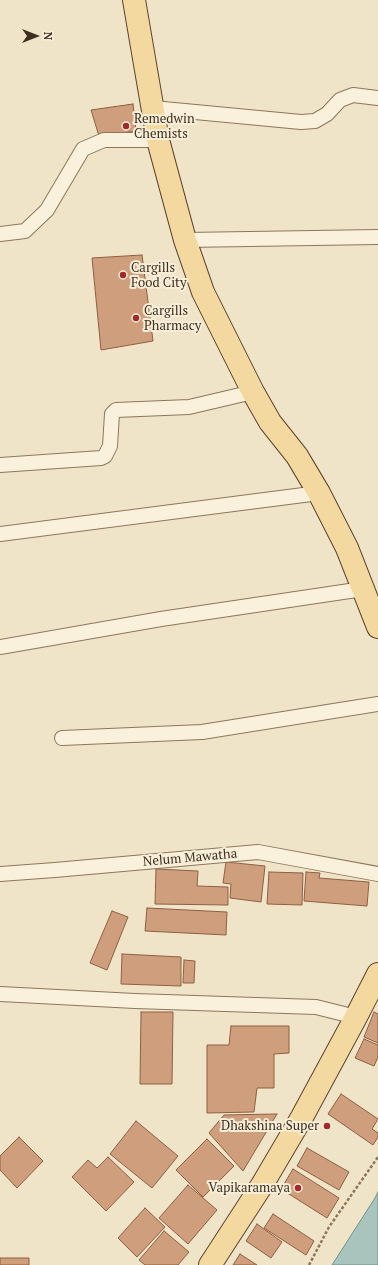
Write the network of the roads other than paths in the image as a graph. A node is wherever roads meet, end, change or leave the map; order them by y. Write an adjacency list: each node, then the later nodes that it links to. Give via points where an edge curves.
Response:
1 (134, 0): 3 (main road)
2 (378, 98): 3 (street, via 353,95 340,100 327,114 315,121 301,122)
3 (152, 108): 4 (main road)
4 (158, 140): 5 (street, via 104,140 83,149 47,210 25,231); 7 (main road)
5 (0, 234)
6 (378, 237): 7 (street)
7 (185, 240): 8 (main road, via 204,292)
8 (253, 392): 9 (street, via 189,407 116,410 112,414 110,446 101,458); 10 (main road, via 270,422 297,456)
9 (0, 465)
10 (319, 493): 11 (street); 12 (main road, via 347,548)
11 (0, 534)
12 (363, 590): 13 (main road); 14 (street, via 162,619)
13 (378, 624)
14 (0, 647)
15 (378, 704): 16 (street, via 202,732)
16 (62, 738)
17 (0, 874): 18 (street, Nelum Mawatha, via 258,852)
18 (378, 874)
19 (378, 974): 21 (main road)
20 (0, 994): 21 (street, via 316,1007)
21 (356, 1018): 22 (main road, via 262,1185)
22 (210, 1265)

